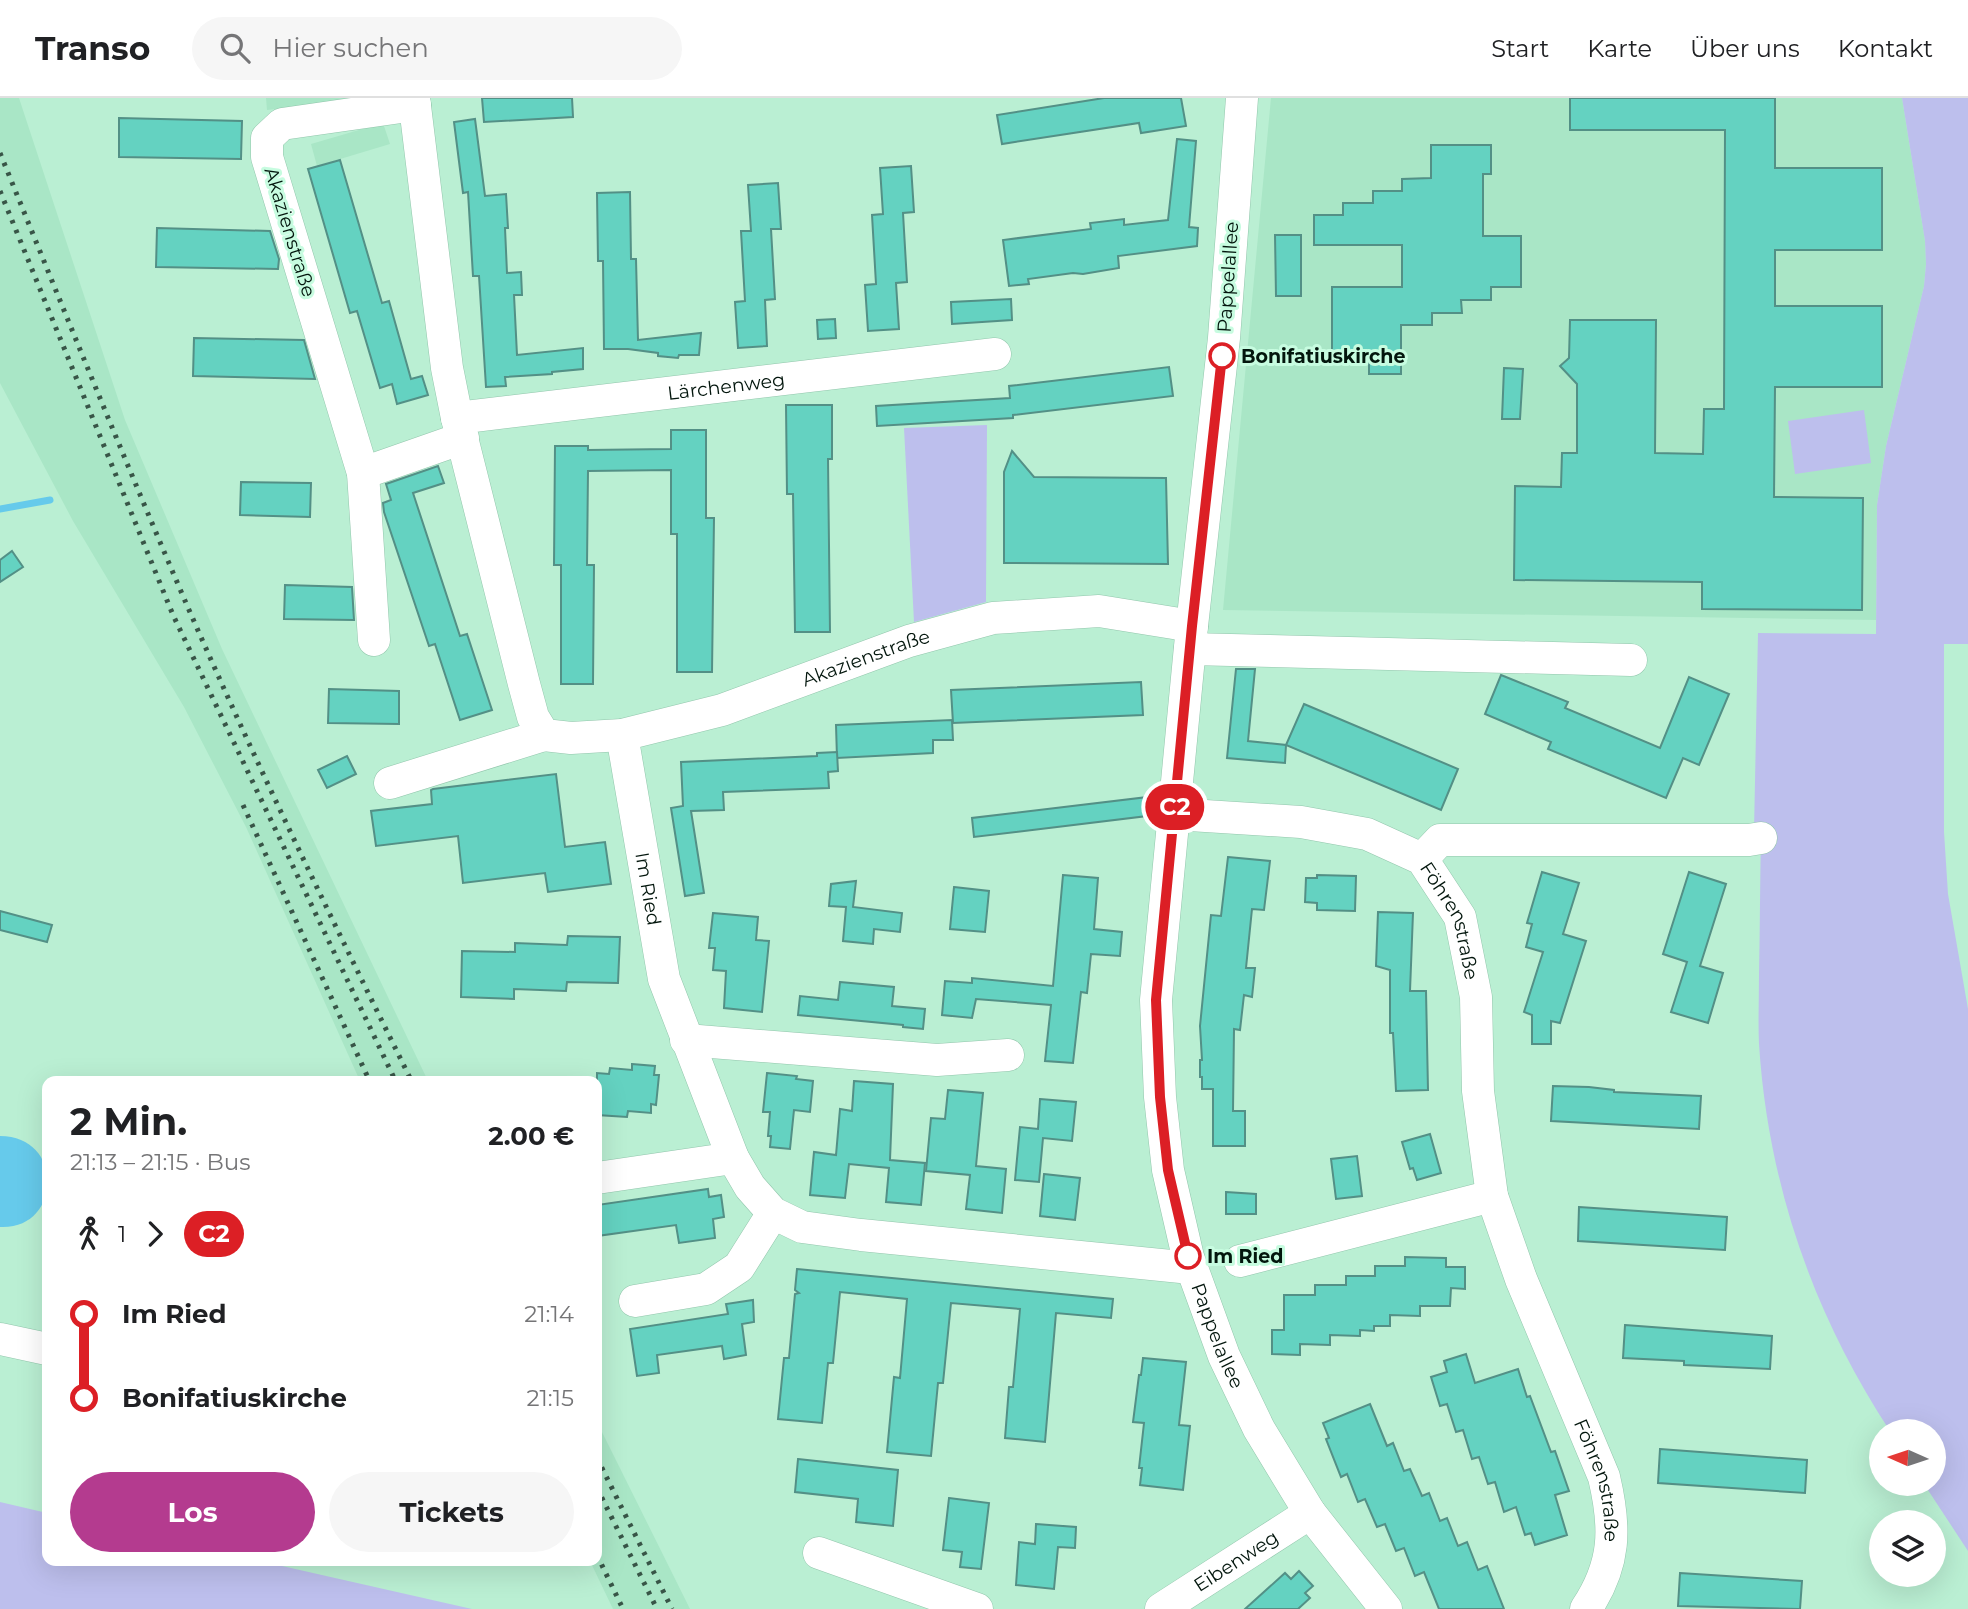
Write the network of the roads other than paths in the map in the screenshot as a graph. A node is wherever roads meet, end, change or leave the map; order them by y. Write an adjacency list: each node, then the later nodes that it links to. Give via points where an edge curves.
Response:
1 (1242, 98): 6 (street, Pappelallee, via 1224,338)
2 (414, 102): 4 (street, Akazienstraße, via 447,368); 5 (street, Akazienstraße, via 282,124 267,138 267,157)
3 (995, 354): 4 (street, Lärchenweg)
4 (460, 428): 5 (street); 9 (street, Akazienstraße, via 533,717)
5 (363, 472): 7 (street, Akazienstraße)
6 (1191, 637): 8 (street, Akazienstraße); 10 (street, Akazienstraße, via 1099,611 993,618 909,641 722,710); 12 (street, Pappelallee)
7 (374, 640)
8 (1631, 660)
9 (544, 735): 10 (street, Akazienstraße); 11 (street, Akazienstraße)
10 (622, 735): 15 (street, Im Ried, via 664,979)
11 (390, 783)
12 (1174, 814): 14 (street, Föhrenstraße, via 1301,822 1367,834); 22 (street, Pappelallee, via 1156,1000 1168,1170)
13 (1761, 838): 14 (street, via 1440,840)
14 (1422, 859): 19 (street, Föhrenstraße, via 1460,918 1476,997 1478,1091)
15 (686, 1040): 16 (street, via 937,1060); 17 (street, Im Ried)
16 (1008, 1055)
17 (733, 1158): 18 (street); 20 (street, Im Ried)
18 (602, 1177)
19 (1492, 1196): 21 (street); 31 (street, Föhrenstraße, via 1521,1279 1604,1477 1612,1510 1613,1542 1598,1591)
20 (773, 1213): 22 (street, Im Ried, via 802,1227 861,1235); 23 (street, via 739,1267 706,1289)
21 (1240, 1261)
22 (1191, 1268): 26 (street, Pappelallee, via 1224,1356 1259,1429)
23 (635, 1301)
24 (0, 1339): 25 (street)
25 (42, 1348)
26 (1310, 1513): 29 (street, Eibenweg); 30 (street, Pappelallee)
27 (820, 1553): 28 (street)
28 (977, 1609)
29 (1161, 1609)
30 (1386, 1609)
31 (1586, 1609)

